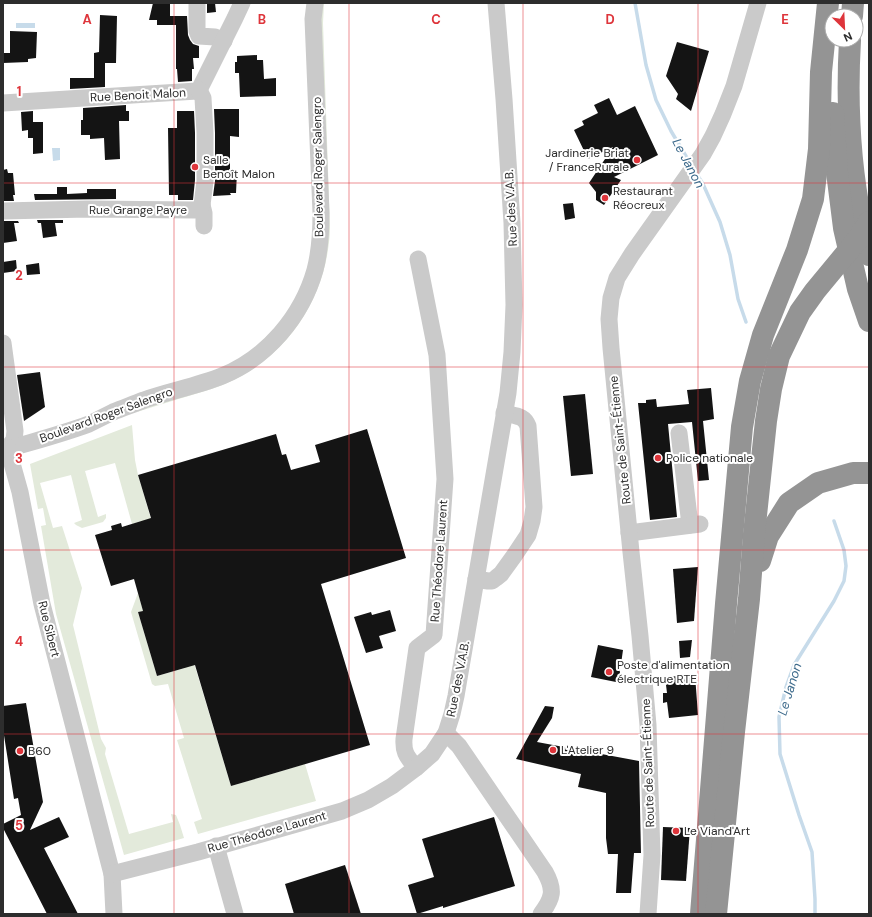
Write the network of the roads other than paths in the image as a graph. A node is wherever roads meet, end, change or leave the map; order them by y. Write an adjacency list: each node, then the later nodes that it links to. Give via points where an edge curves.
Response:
1 (197, 3): 7 (street, via 199,36 215,37)
2 (242, 3): 7 (street, Rue Benoit Malon)
3 (315, 3): 22 (street, Boulevard Roger Salengro, via 313,19 321,234 315,270 300,307 291,320 269,346 236,369 127,407 80,427)
4 (496, 3): 20 (street, Rue des V.A.B., via 512,223 514,297 512,352)
5 (758, 3): 24 (street, Route de Saint-Étienne, via 734,86 713,136 632,254 617,278 611,298 611,348)
6 (828, 3): 35 (highway, via 821,72 819,149 813,199 797,250 763,335 750,381 742,427)
7 (224, 41): 10 (street, Rue Benoit Malon)
8 (834, 48): 18 (highway, via 832,93 843,221 858,289)
9 (850, 48): 16 (highway, via 853,165)
10 (199, 90): 11 (street, Rue Benoit Malon); 12 (street, Rue Grange Payre, via 203,98 205,133)
11 (3, 102)
12 (202, 205): 13 (street, Rue Grange Payre, via 195,210); 15 (street)
13 (3, 211)
14 (869, 222): 26 (highway, via 800,312 779,356 766,421)
15 (204, 226)
16 (868, 251)
17 (418, 259): 28 (street, Rue Théodore Laurent, via 437,356 445,479 434,635 418,648 403,748)
18 (869, 321)
19 (3, 343): 22 (street, via 15,430 14,440)
20 (504, 413): 25 (street, Rue des V.A.B.); 25 (street, via 523,418 528,426 534,507 532,521 528,535 501,574 492,581)
21 (679, 434): 24 (street, via 695,525)
22 (5, 450): 30 (street, Rue Sibert, via 20,492 42,604)
23 (869, 473): 26 (highway, via 853,473 818,483 790,503 768,536)
24 (629, 533): 34 (street, Route de Saint-Étienne, via 648,725 652,855)
25 (476, 580): 27 (street, Rue des V.A.B., via 456,696)
26 (749, 599): 36 (highway)
27 (446, 733): 28 (street, Rue des V.A.B., via 432,754); 33 (street, via 459,746 550,880 550,899)
28 (416, 768): 29 (street, Rue Théodore Laurent, via 368,800 342,811)
29 (216, 846): 30 (street, Rue Théodore Laurent); 32 (street)
30 (112, 874): 31 (street, Rue Sibert)
31 (114, 914)
32 (235, 914)
33 (541, 914)
34 (648, 914)
35 (701, 914)
36 (716, 914)

